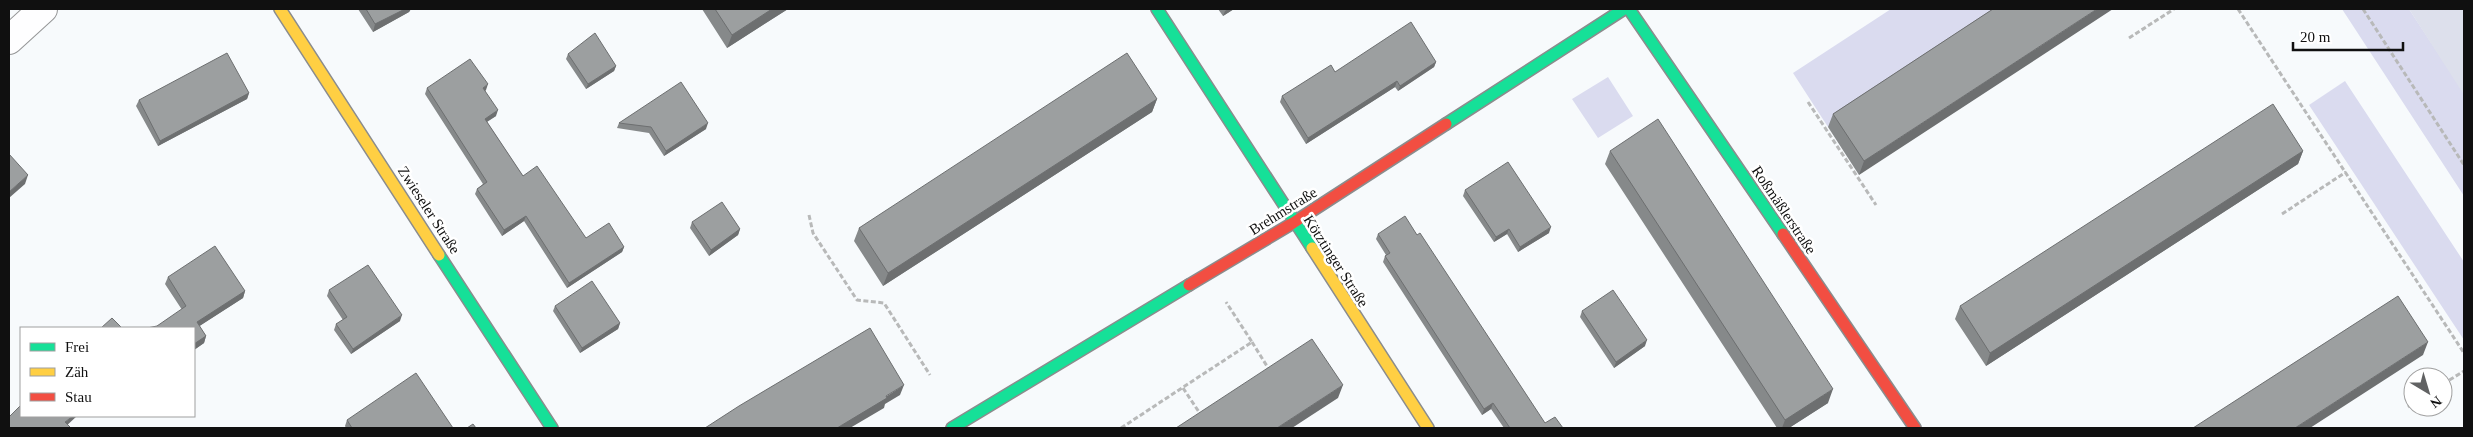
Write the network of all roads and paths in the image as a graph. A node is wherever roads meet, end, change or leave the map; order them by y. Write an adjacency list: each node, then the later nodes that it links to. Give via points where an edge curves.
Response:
1 (43, 9): 10 (street)
2 (280, 9): 27 (street, Zwieseler Straße)
3 (1157, 9): 17 (street, Kötztinger Straße)
4 (1624, 9): 17 (street, Brehmstraße)
5 (1629, 9): 31 (street, Roßmäßlerstraße)
6 (2174, 9): 9 (path)
7 (2238, 9): 13 (path)
8 (2363, 9): 12 (path)
9 (2129, 38)
10 (9, 40)
11 (1808, 102): 14 (path)
12 (2464, 165)
13 (2346, 172): 15 (path); 20 (path)
14 (1876, 205)
15 (2282, 214)
16 (809, 215): 22 (path, via 813,233 858,300 884,303)
17 (1293, 223): 18 (street, Brehmstraße); 30 (street, Kötztinger Straße)
18 (1208, 274): 19 (path); 28 (street, Brehmstraße)
19 (1252, 342): 23 (path); 25 (path)
20 (2464, 353)
21 (2464, 371): 24 (path)
22 (930, 375)
23 (1273, 375)
24 (2453, 378)
25 (1183, 388): 26 (path); 29 (path)
26 (1204, 420)
27 (552, 428)
28 (952, 428)
29 (1121, 428)
30 (1428, 428)
31 (1914, 428)

